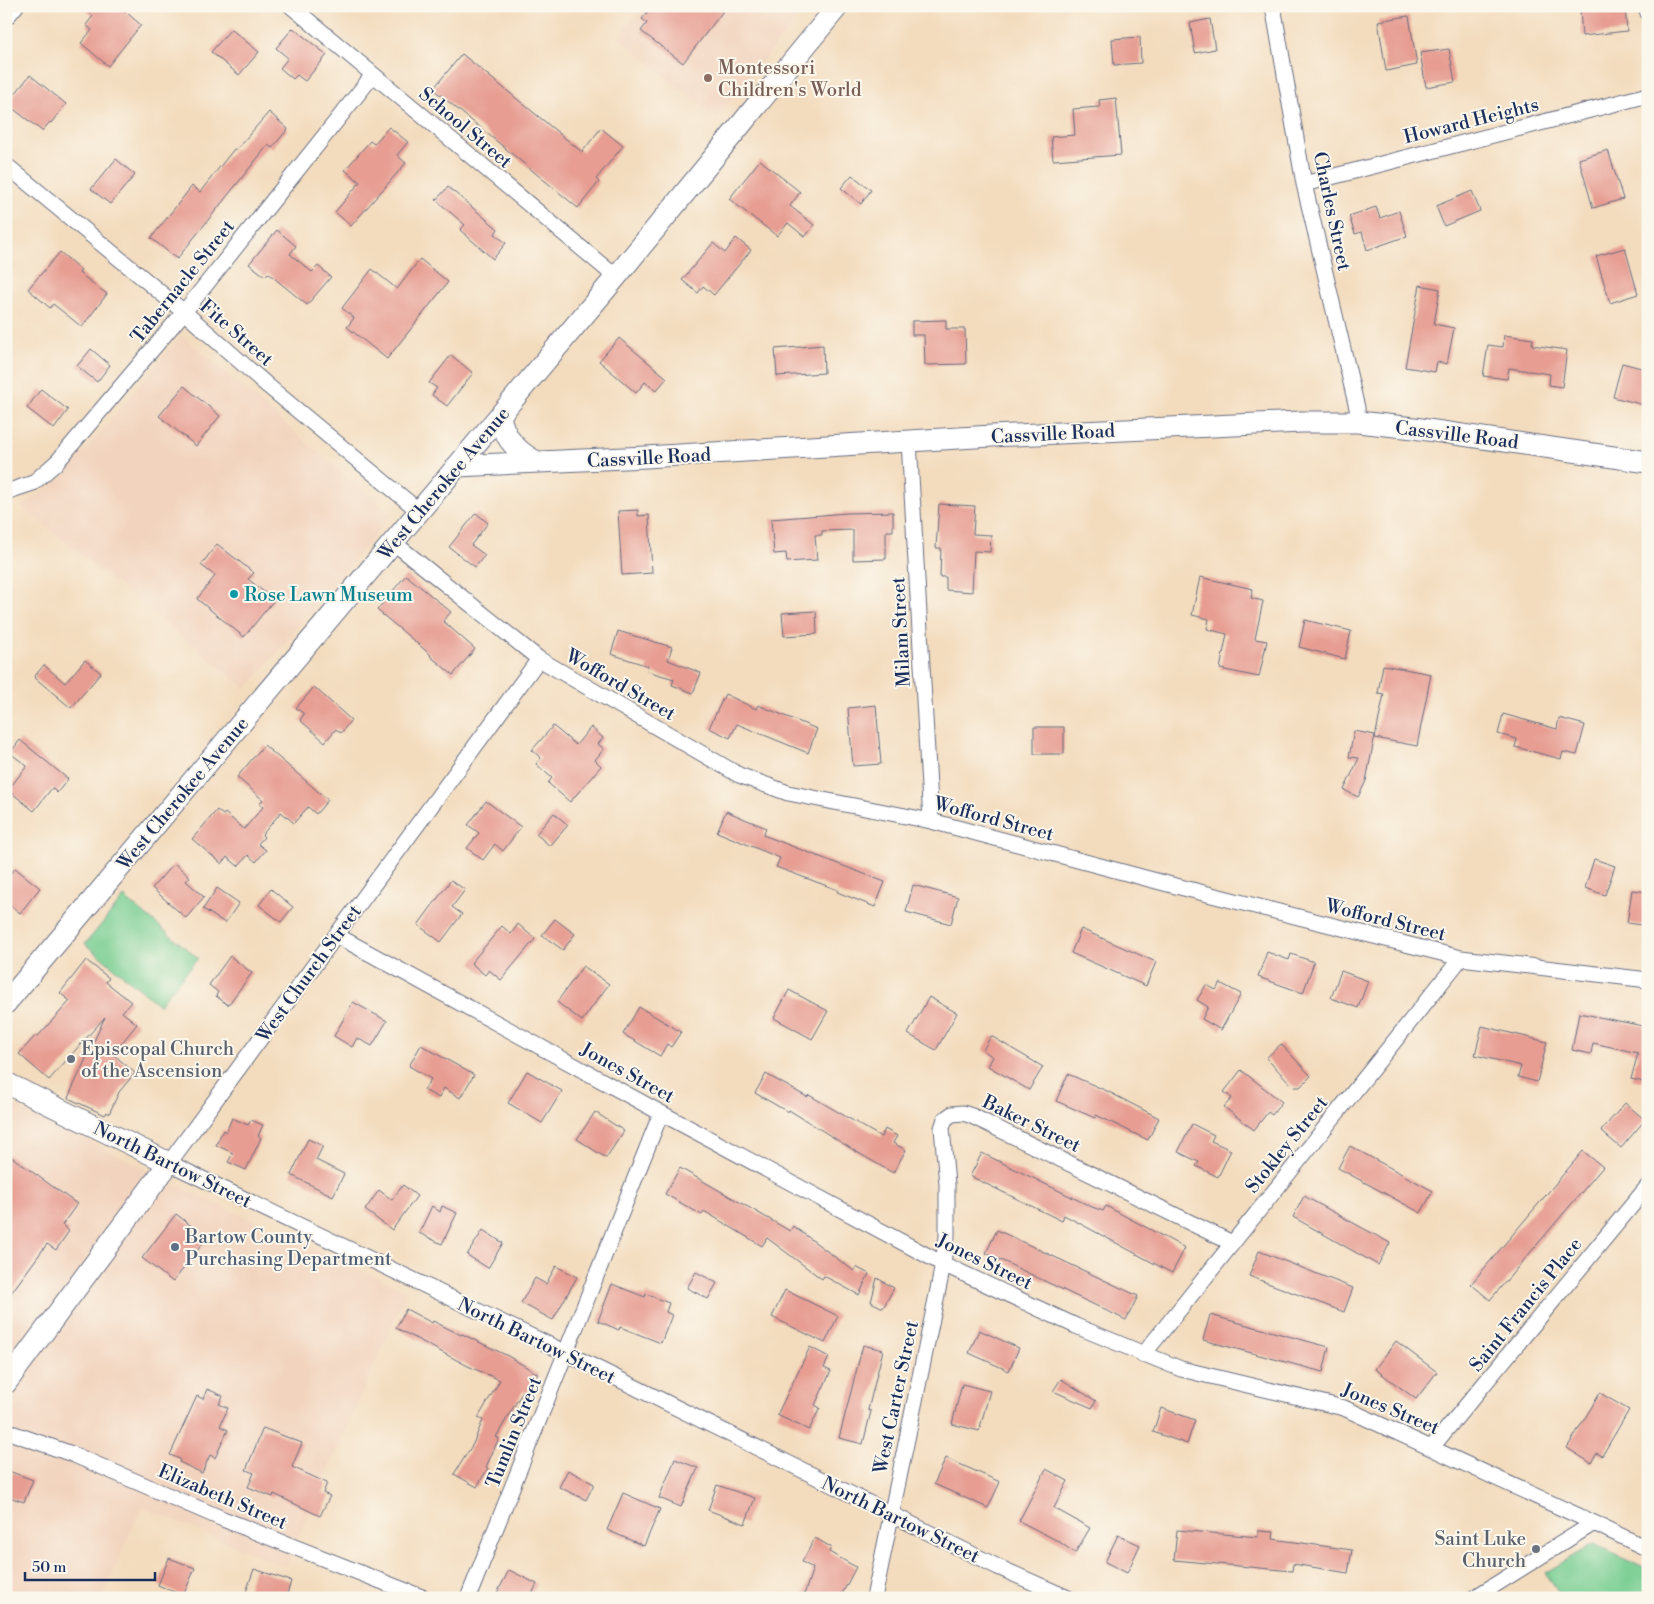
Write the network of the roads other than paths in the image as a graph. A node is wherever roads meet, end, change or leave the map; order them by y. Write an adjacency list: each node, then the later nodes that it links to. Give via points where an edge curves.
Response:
1 (16, 6): 7 (street)
2 (292, 6): 8 (street, School Street)
3 (838, 6): 12 (main road, West Cherokee Avenue)
4 (1273, 6): 11 (street, Charles Street)
5 (1646, 6): 6 (street)
6 (1648, 13)
7 (6, 18)
8 (372, 75): 12 (street, School Street); 13 (street, Tabernacle Street)
9 (1648, 96): 11 (street, Howard Heights)
10 (6, 165): 13 (street, Fite Street)
11 (1304, 184): 15 (street, Charles Street)
12 (616, 277): 14 (main road, West Cherokee Avenue)
13 (184, 312): 20 (street, Tabernacle Street, via 57,462 33,483); 21 (street, Fite Street)
14 (500, 415): 17 (main road, via 510,441); 19 (main road, West Cherokee Avenue)
15 (1358, 422): 16 (main road, Cassville Road, via 1129,429); 18 (main road, Cassville Road)
16 (909, 441): 17 (main road, Cassville Road); 24 (street, Milam Street)
17 (537, 462): 19 (main road, Cassville Road)
18 (1648, 462)
19 (457, 466): 21 (main road, West Cherokee Avenue)
20 (6, 492)
21 (419, 511): 22 (main road, West Cherokee Avenue)
22 (393, 542): 23 (street, Wofford Street); 28 (main road, West Cherokee Avenue)
23 (540, 659): 24 (street, Wofford Street, via 739,775 788,793); 25 (street, West Church Street)
24 (931, 821): 26 (street, Wofford Street)
25 (336, 935): 30 (street, Jones Street); 31 (street, West Church Street)
26 (1461, 958): 27 (street, Wofford Street); 33 (street, Stokley Street)
27 (1648, 980)
28 (6, 1003)
29 (6, 1083): 31 (main road, North Bartow Street)
30 (662, 1113): 34 (street, Jones Street); 35 (street, Tumlin Street)
31 (168, 1163): 35 (street, North Bartow Street); 37 (main road, West Church Street)
32 (1648, 1186): 39 (street, Saint Francis Place)
33 (1232, 1243): 34 (street, Baker Street, via 963,1113 952,1114 945,1119 942,1128 947,1184); 36 (street, Stokley Street)
34 (943, 1264): 36 (street, Jones Street); 40 (street, West Carter Street)
35 (566, 1353): 40 (street, North Bartow Street); 44 (street, Tumlin Street)
36 (1143, 1355): 39 (street, Jones Street, via 1213,1378 1344,1408)
37 (6, 1383)
38 (6, 1431): 43 (street, Elizabeth Street, via 72,1454 223,1519)
39 (1432, 1447): 41 (street, Jones Street)
40 (890, 1513): 45 (street, West Carter Street); 46 (street, North Bartow Street)
41 (1594, 1523): 42 (street, Jones Street); 47 (street)
42 (1648, 1549)
43 (424, 1598)
44 (468, 1598)
45 (874, 1598)
46 (1068, 1598)
47 (1474, 1598)

